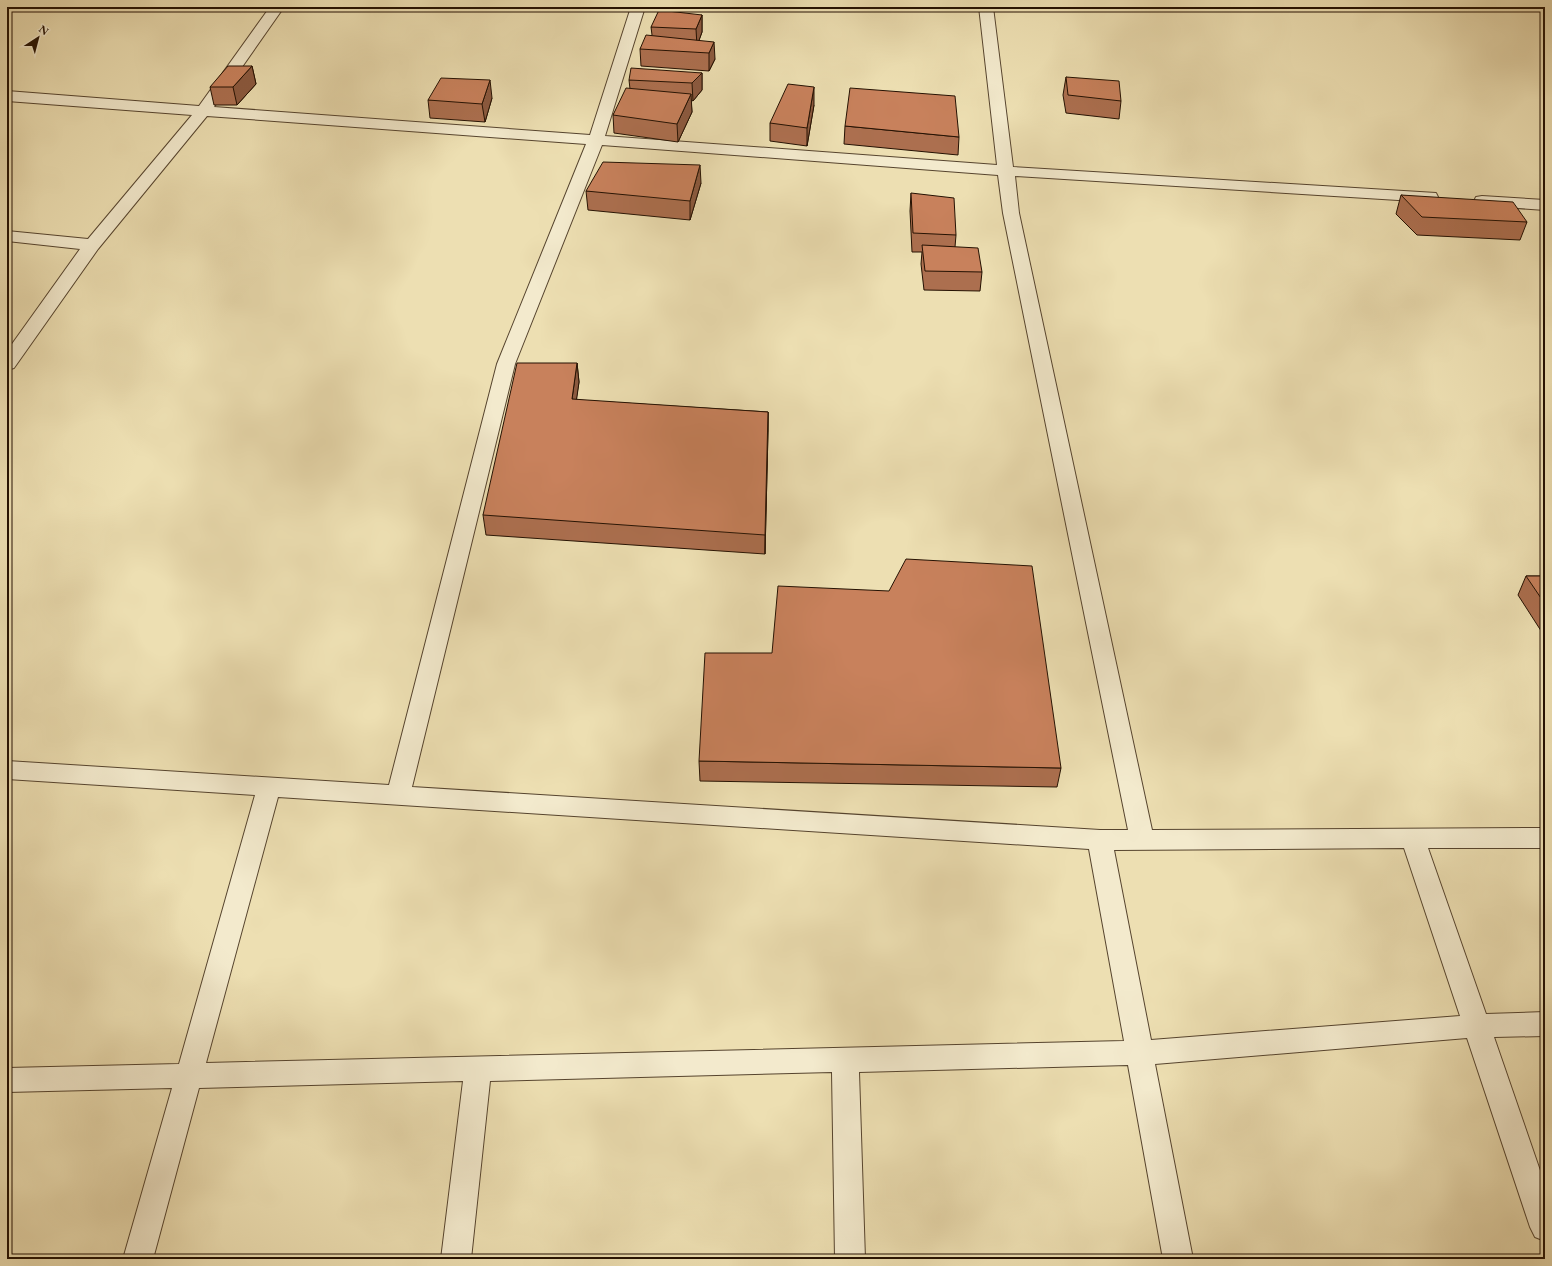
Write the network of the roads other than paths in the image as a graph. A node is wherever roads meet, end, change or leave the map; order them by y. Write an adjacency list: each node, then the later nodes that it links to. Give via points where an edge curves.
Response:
1 (277, 7): 5 (street)
2 (638, 7): 6 (street)
3 (986, 7): 7 (street)
4 (7, 96): 5 (street)
5 (203, 111): 6 (street); 12 (street)
6 (596, 140): 7 (street); 16 (street, via 506,364)
7 (1006, 171): 8 (street); 20 (street, via 1011,213)
8 (1442, 198)
9 (1466, 200): 10 (street)
10 (1545, 204)
11 (7, 236): 12 (street)
12 (92, 245): 13 (street)
13 (7, 364)
14 (7, 770): 15 (street)
15 (268, 787): 16 (street); 26 (street)
16 (398, 795): 19 (street)
17 (1545, 838): 18 (street)
18 (1413, 839): 20 (street); 22 (street)
19 (1100, 840): 20 (street); 23 (street)
20 (1142, 840)
21 (1545, 1024): 22 (street)
22 (1476, 1026): 23 (street); 28 (street)
23 (1140, 1053): 24 (street); 32 (street)
24 (845, 1060): 25 (street); 31 (street)
25 (478, 1069): 26 (street); 30 (street)
26 (189, 1076): 27 (street); 29 (street)
27 (7, 1080)
28 (1545, 1228)
29 (138, 1259)
30 (456, 1259)
31 (850, 1259)
32 (1178, 1259)

